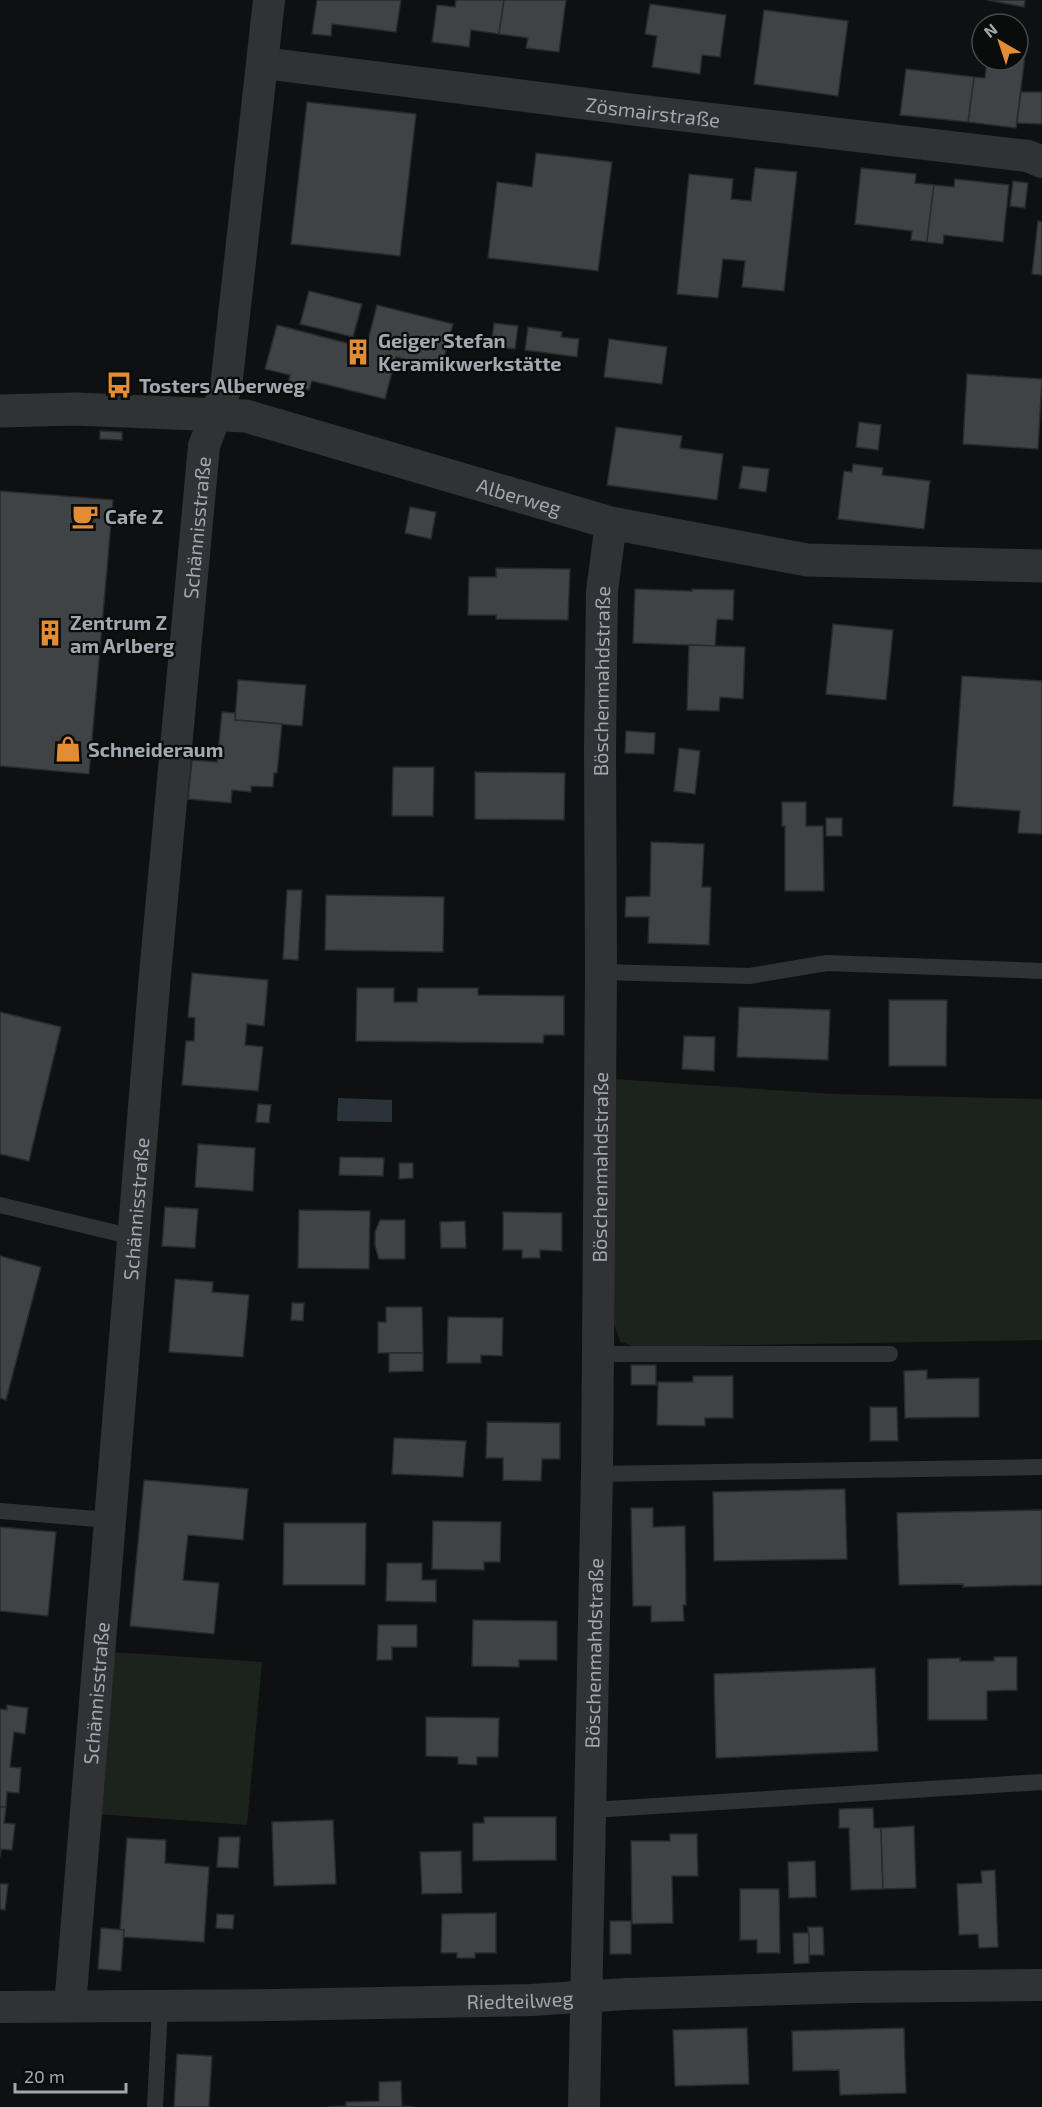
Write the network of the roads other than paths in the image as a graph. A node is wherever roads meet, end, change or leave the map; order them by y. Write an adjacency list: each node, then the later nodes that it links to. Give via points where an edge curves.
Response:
1 (270, 0): 2 (street)
2 (263, 63): 3 (street, Zösmairstraße, via 1028,156); 5 (street, via 226,387)
3 (1042, 162)
4 (0, 411): 5 (street, Alberweg, via 75,409)
5 (215, 414): 6 (street, Alberweg, via 246,416); 11 (street, Schännisstraße, via 204,446)
6 (611, 523): 7 (street, Alberweg, via 807,560); 9 (street, Böschenmahdstraße, via 602,591)
7 (1042, 567)
8 (1042, 971): 9 (lane, via 827,963 750,976)
9 (601, 972): 12 (street, Böschenmahdstraße)
10 (0, 1205): 11 (lane)
11 (133, 1237): 17 (street, Schännisstraße)
12 (597, 1354): 13 (lane); 15 (street, Böschenmahdstraße)
13 (890, 1354)
14 (1042, 1467): 15 (lane)
15 (597, 1474): 19 (street, Böschenmahdstraße)
16 (0, 1511): 17 (lane)
17 (109, 1520): 22 (street, Schännisstraße)
18 (1042, 1782): 19 (lane)
19 (591, 1810): 21 (street, Böschenmahdstraße)
20 (1042, 1985): 21 (street, Riedteilweg, via 855,1987)
21 (585, 1998): 23 (street, Riedteilweg); 26 (street, Böschenmahdstraße)
22 (70, 2006): 23 (street, Riedteilweg); 24 (street, Riedteilweg)
23 (160, 2006): 25 (lane)
24 (0, 2007)
25 (155, 2107)
26 (584, 2107)

